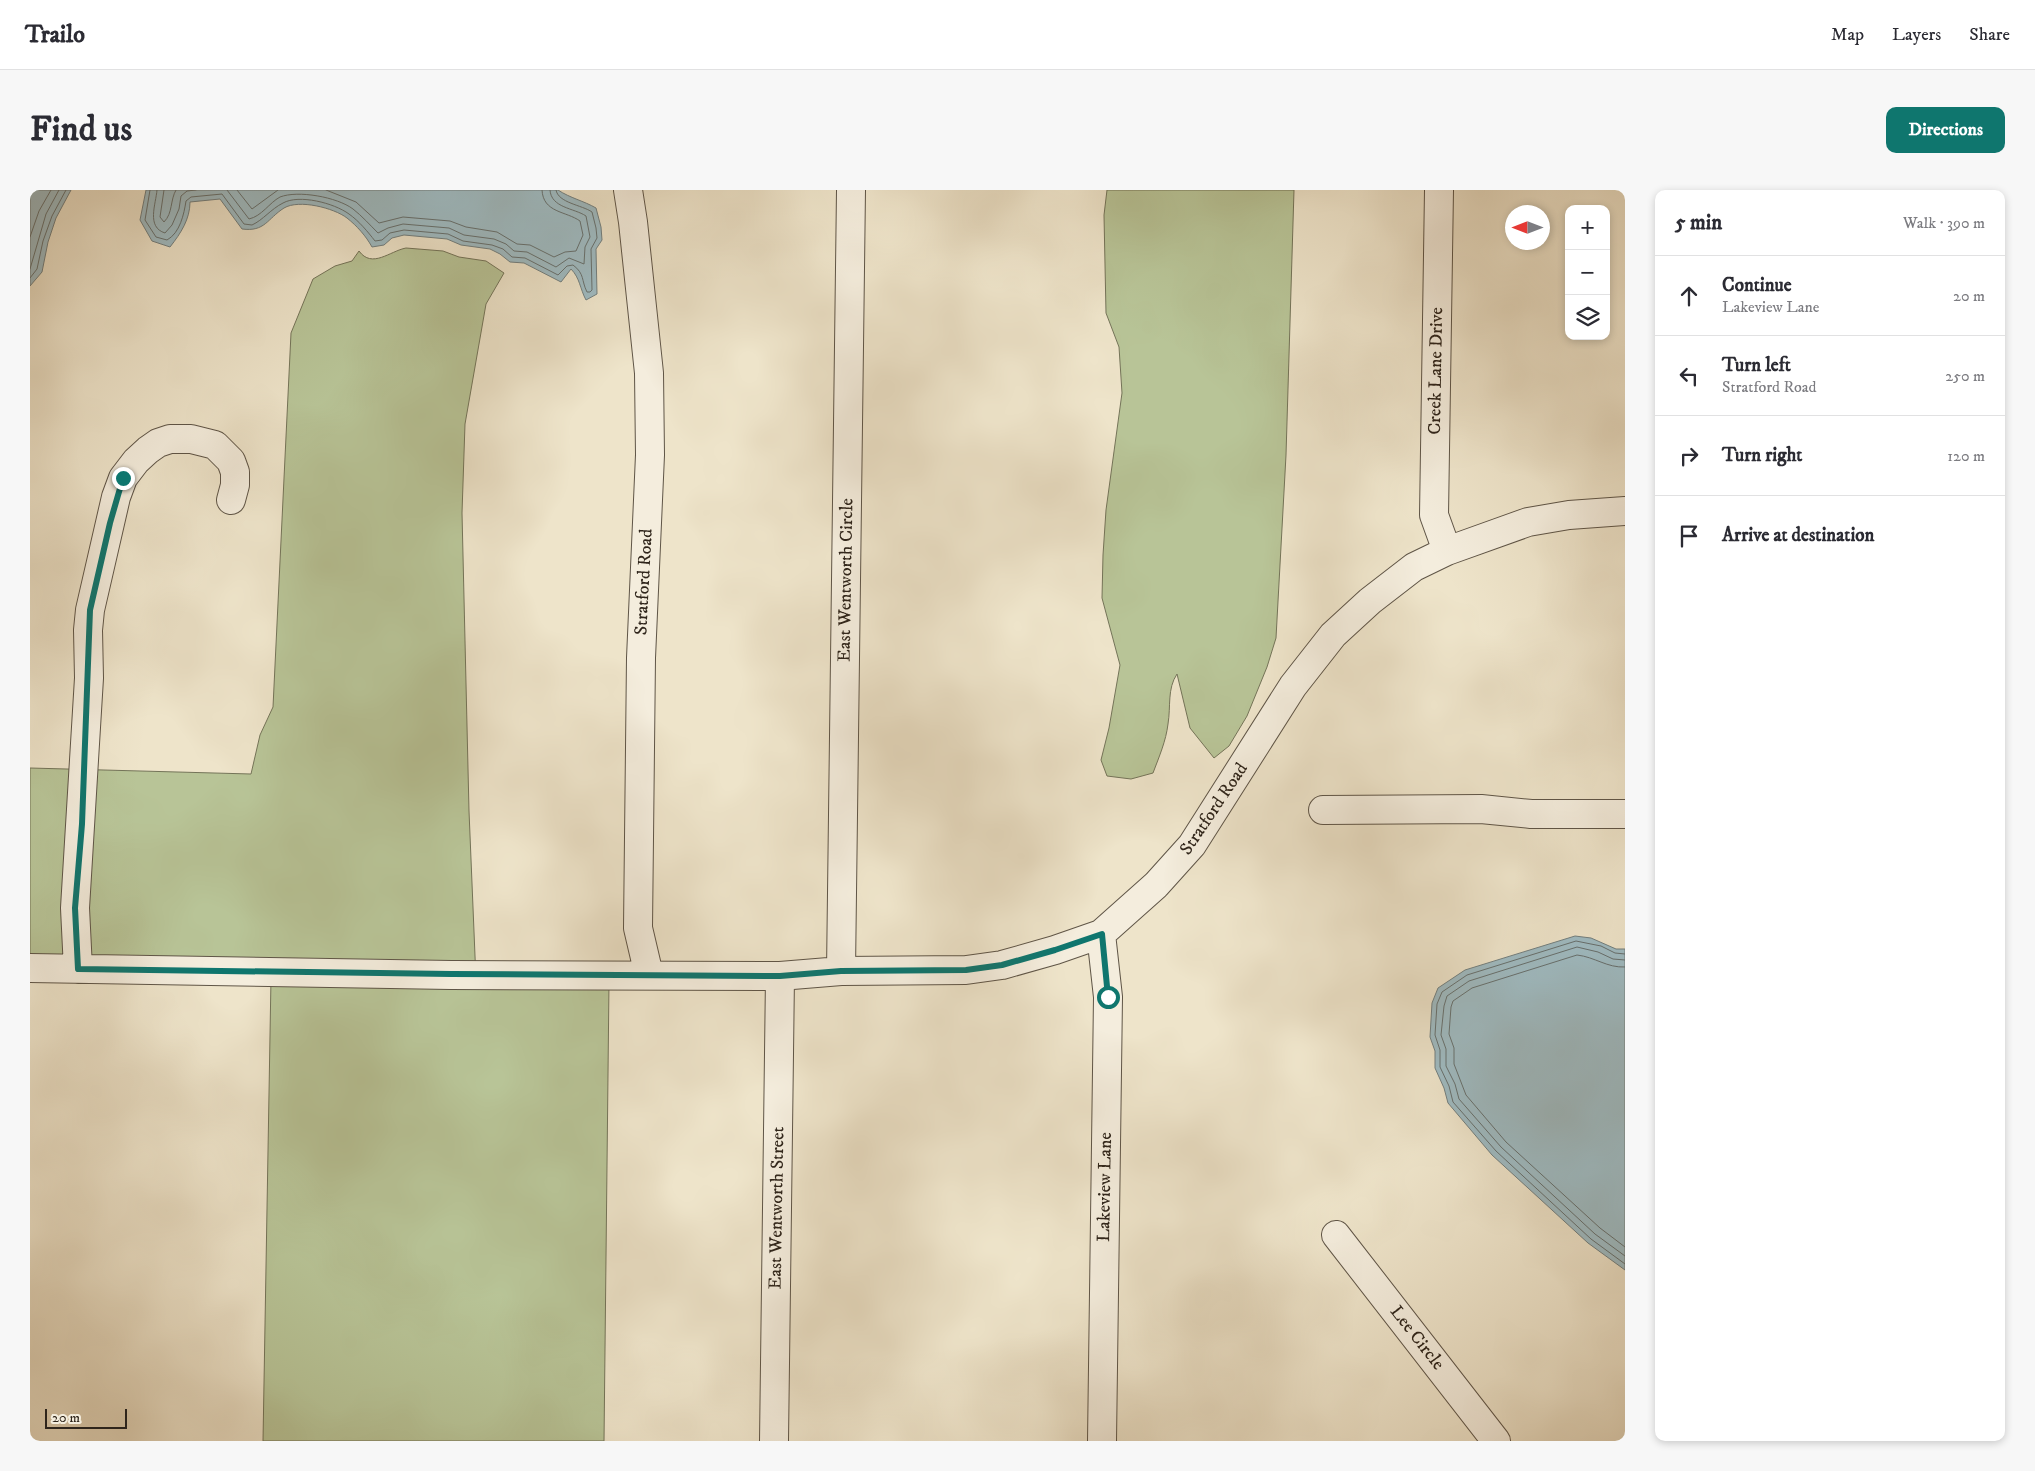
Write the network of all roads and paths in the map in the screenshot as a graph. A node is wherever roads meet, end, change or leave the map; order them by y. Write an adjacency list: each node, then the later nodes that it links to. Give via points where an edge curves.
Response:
1 (628, 190): 13 (street, Stratford Road, via 649,373 650,455 641,658 638,928)
2 (851, 190): 12 (street, East Wentworth Circle)
3 (1439, 190): 6 (street, Creek Lane Drive, via 1434,515)
4 (230, 500): 11 (street, via 235,472 230,461 215,445 191,438 170,439 148,450 123,478 116,497 88,630 88,687 75,908)
5 (1625, 512): 6 (street, Stratford Road, via 1569,515 1528,522)
6 (1447, 551): 9 (street, Stratford Road, via 1414,567 1333,635 1293,686 1192,845 1156,885)
7 (1323, 810): 8 (street, via 1481,809 1530,814)
8 (1625, 814)
9 (1102, 934): 12 (street, Stratford Road, via 1002,965 975,969); 17 (street, Lakeview Lane, via 1108,997)
10 (30, 968): 11 (street, Stratford Road)
11 (78, 969): 13 (street, Stratford Road)
12 (841, 971): 14 (street, Stratford Road)
13 (649, 975): 14 (street, Stratford Road)
14 (780, 976): 16 (street, East Wentworth Street)
15 (1336, 1235): 18 (street, Lee Circle)
16 (774, 1441)
17 (1102, 1441)
18 (1496, 1441)

